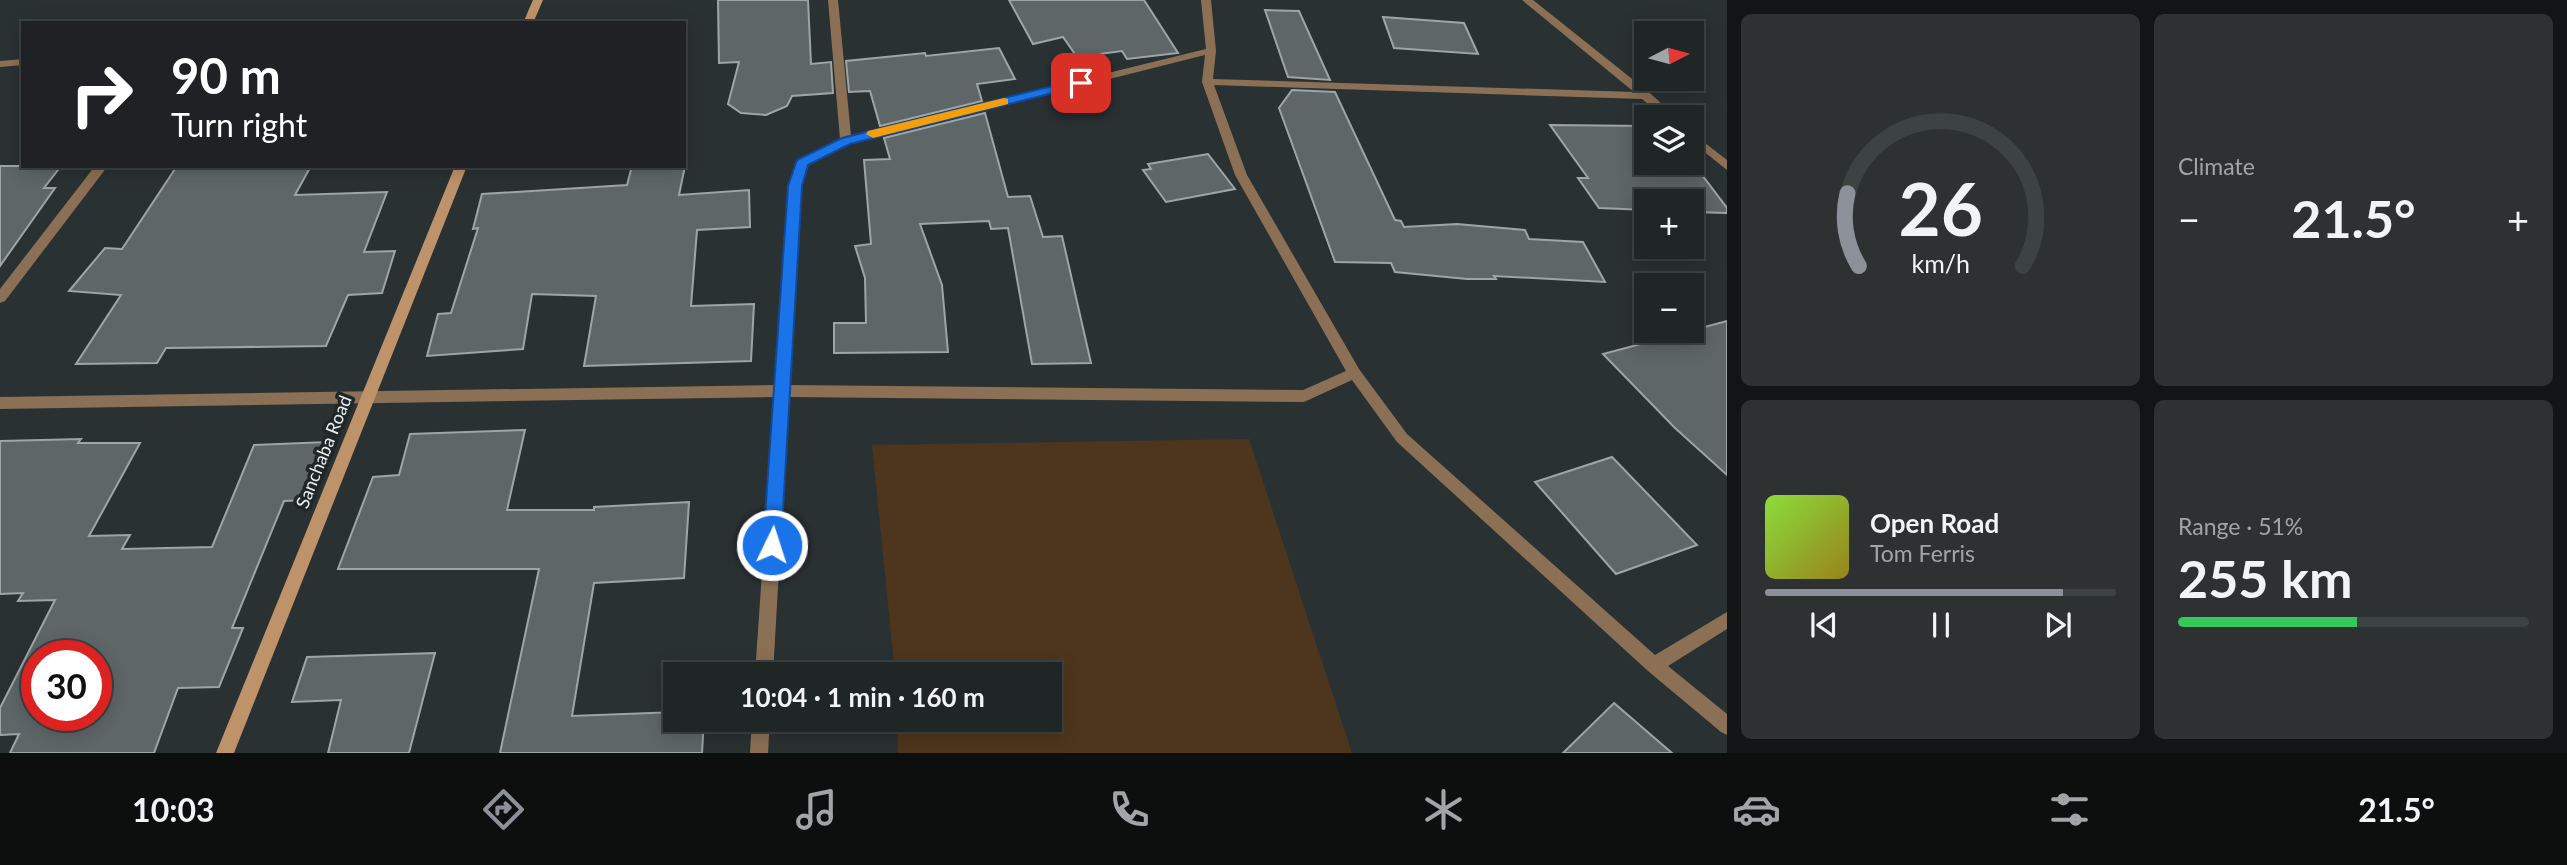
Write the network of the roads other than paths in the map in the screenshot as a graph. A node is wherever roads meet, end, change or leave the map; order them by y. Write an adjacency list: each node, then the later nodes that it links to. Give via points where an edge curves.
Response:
1 (538, 0): 5 (street)
2 (833, 0): 12 (street)
3 (1206, 0): 6 (street)
4 (1527, 0): 10 (street)
5 (528, 21)
6 (1211, 51): 9 (street); 12 (street)
7 (21, 62): 8 (street)
8 (0, 64)
9 (1207, 82): 10 (street); 18 (street, via 1241,175)
10 (1647, 96): 11 (street)
11 (1657, 105)
12 (846, 141): 19 (street, via 802,163 795,186)
13 (1704, 146): 14 (street)
14 (1727, 166)
15 (100, 168): 17 (street)
16 (460, 168): 20 (street, Sanchaba Road)
17 (0, 298)
18 (1354, 373): 19 (street, via 1304,396); 24 (street, via 1402,438)
19 (782, 391): 20 (street); 23 (street)
20 (367, 396): 21 (street); 27 (street, Sanchaba Road)
21 (0, 403)
22 (1727, 620): 24 (street)
23 (765, 662)
24 (1654, 665): 25 (street)
25 (1727, 726)
26 (760, 732): 28 (street)
27 (225, 753)
28 (759, 753)

